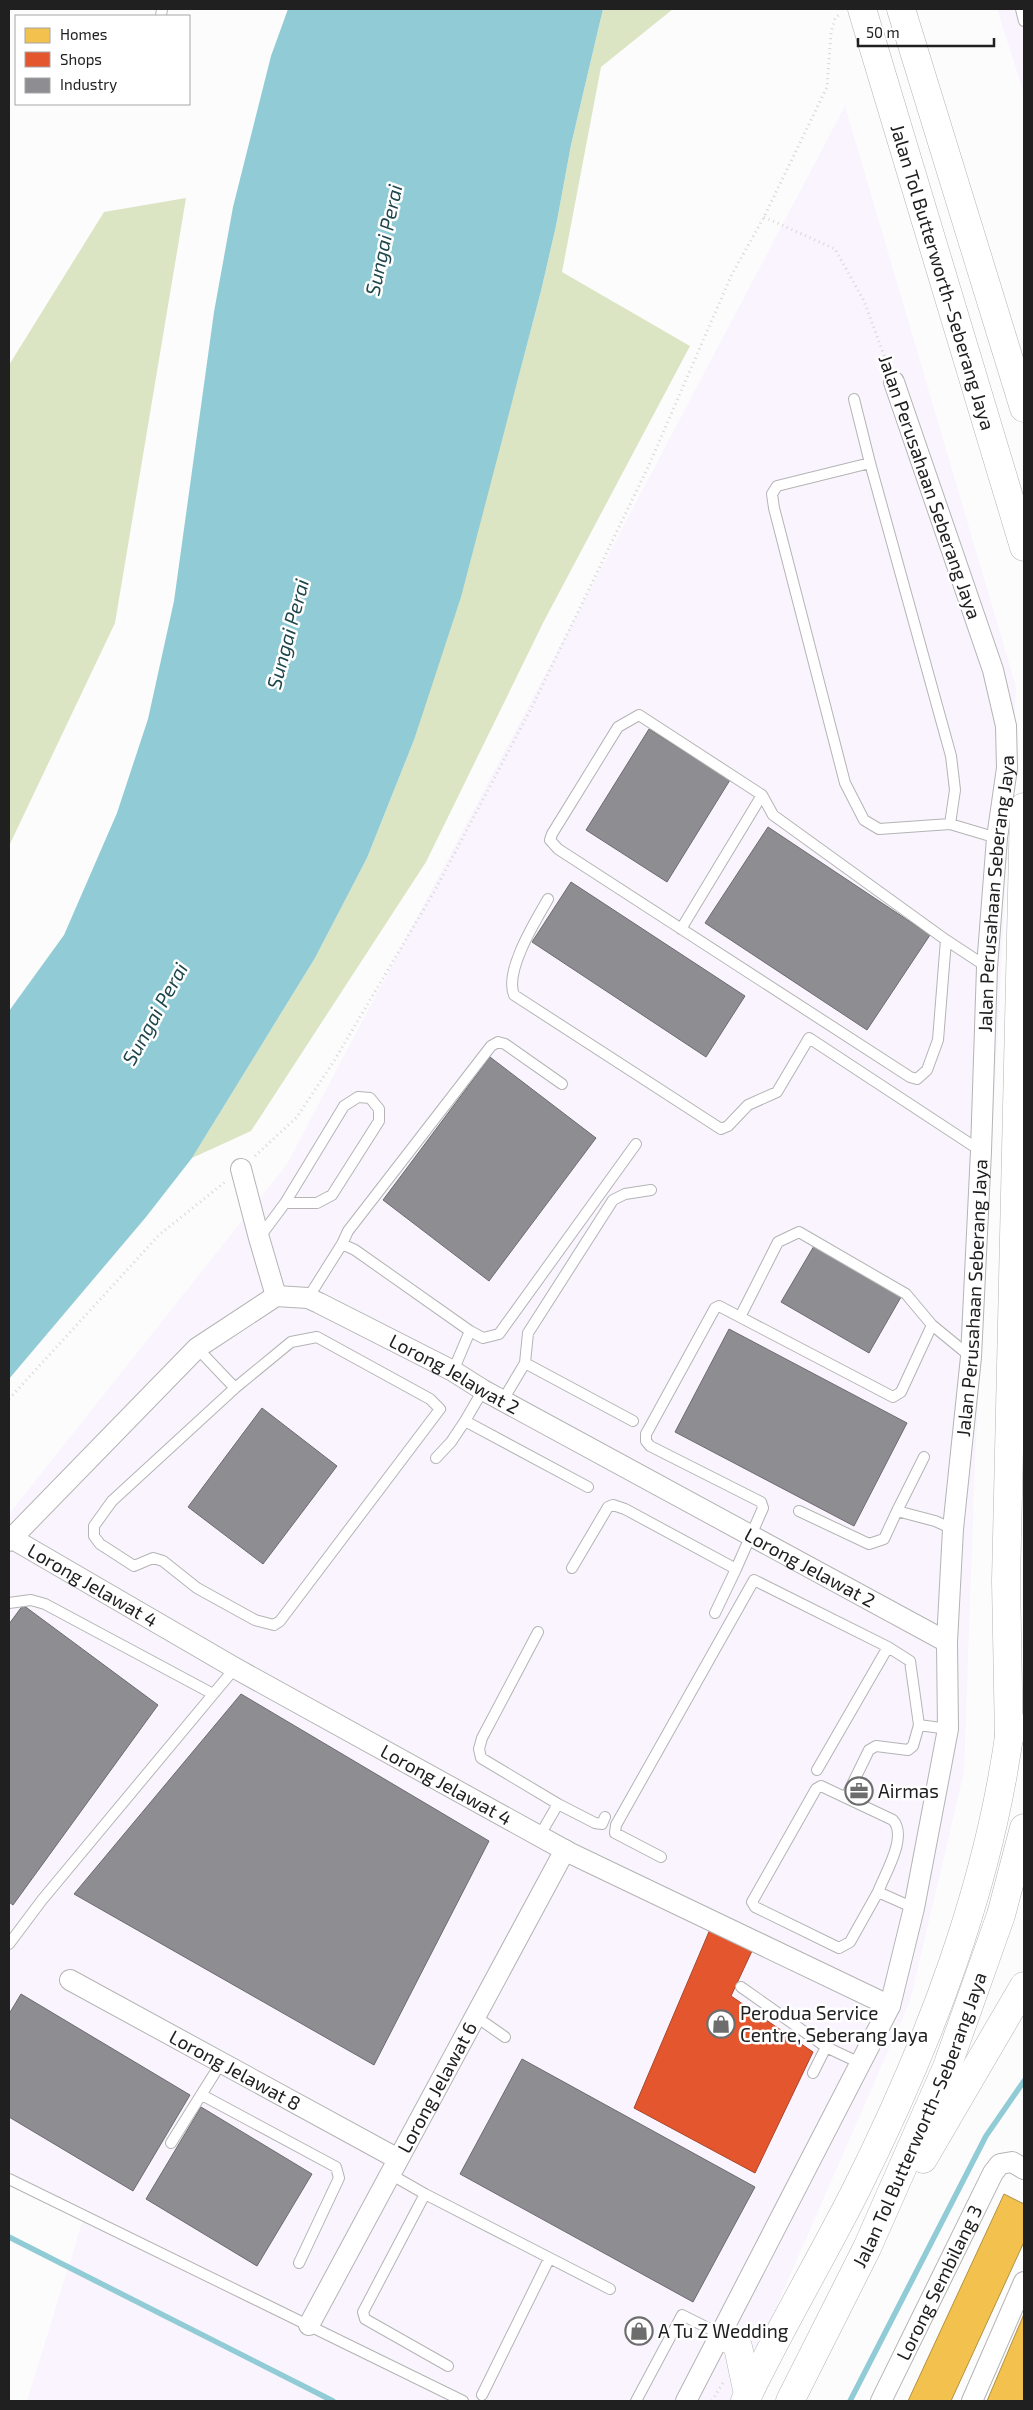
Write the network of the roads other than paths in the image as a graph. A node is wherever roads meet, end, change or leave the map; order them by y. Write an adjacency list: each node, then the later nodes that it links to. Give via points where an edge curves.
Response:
1 (862, 9): 9 (highway, Jalan Tol Butterworth–Seberang Jaya)
2 (901, 9): 7 (highway, Jalan Tol Butterworth–Seberang Jaya)
3 (1020, 9): 4 (lane)
4 (1024, 21)
5 (894, 382): 13 (street, Jalan Perusahaan Seberang Jaya, via 993,670 1006,726 1007,768)
6 (854, 399): 8 (lane)
7 (1024, 408)
8 (870, 463): 12 (lane, via 951,756 955,790); 12 (lane, via 777,486 772,494 774,508 845,783 864,820 879,829)
9 (1024, 547)
10 (762, 795): 15 (lane); 15 (lane, via 639,715 618,727 552,834 550,840 558,849); 16 (lane, via 773,816)
11 (1024, 807): 60 (highway, via 1006,1581)
12 (950, 824): 13 (lane)
13 (996, 838): 17 (street, Jalan Perusahaan Seberang Jaya)
14 (548, 899): 20 (lane, via 526,939 511,982 514,995 721,1129 748,1105 777,1092 809,1038)
15 (681, 929): 16 (lane, via 917,1079 927,1070 938,1040)
16 (946, 940): 17 (lane)
17 (987, 967): 20 (street, Jalan Perusahaan Seberang Jaya)
18 (562, 1084): 25 (lane, via 505,1044 498,1042 491,1046 348,1231)
19 (636, 1144): 30 (lane, via 499,1334 483,1338)
20 (981, 1150): 32 (street, Jalan Perusahaan Seberang Jaya)
21 (241, 1169): 24 (street)
22 (651, 1190): 33 (lane, via 625,1194 613,1200 528,1333)
23 (285, 1203): 23 (lane, via 344,1106 358,1097 370,1098 379,1109 380,1121 332,1196 317,1203); 24 (lane)
24 (259, 1238): 26 (street)
25 (342, 1244): 27 (lane); 30 (lane)
26 (276, 1296): 27 (street, Lorong Jelawat 2); 31 (street)
27 (308, 1298): 34 (street, Lorong Jelawat 2)
28 (740, 1317): 29 (lane, via 893,1397 901,1392); 29 (lane, via 778,1242 799,1232 906,1294); 46 (lane, via 719,1306 715,1308 646,1434 646,1441 650,1446 761,1502 763,1508)
29 (932, 1325): 32 (lane)
30 (470, 1331): 34 (lane)
31 (197, 1348): 35 (lane); 47 (street)
32 (971, 1357): 45 (street, Jalan Perusahaan Seberang Jaya)
33 (525, 1362): 37 (lane); 39 (lane)
34 (453, 1371): 36 (street, Lorong Jelawat 2)
35 (235, 1388): 35 (lane, via 292,1342 317,1337 430,1399 440,1409 274,1625 255,1620 197,1588 164,1561 152,1558 134,1566 100,1544 94,1536 94,1526 112,1501)
36 (483, 1390): 37 (street, Lorong Jelawat 2); 38 (lane)
37 (504, 1400): 46 (street, Lorong Jelawat 2)
38 (465, 1421): 41 (lane); 42 (lane)
39 (633, 1421)
40 (924, 1457): 44 (lane)
41 (436, 1458)
42 (588, 1487)
43 (798, 1511): 44 (lane, via 869,1544 884,1538)
44 (897, 1511): 45 (lane)
45 (953, 1529): 54 (street, Jalan Perusahaan Seberang Jaya)
46 (751, 1535): 49 (lane); 54 (street, Lorong Jelawat 2)
47 (11, 1540): 56 (street, Lorong Jelawat 4)
48 (572, 1568): 49 (lane, via 608,1507 613,1505)
49 (736, 1569): 52 (lane)
50 (9, 1603): 57 (lane, via 31,1600 45,1604)
51 (1024, 1609): 60 (highway, Jalan Tol Butterworth–Seberang Jaya)
52 (714, 1613)
53 (538, 1632): 63 (lane, via 479,1749 481,1758)
54 (947, 1642): 59 (street, Jalan Perusahaan Seberang Jaya)
55 (888, 1647): 58 (lane, via 910,1661); 61 (lane); 68 (lane, via 754,1580 616,1825 615,1833)
56 (235, 1668): 57 (lane); 66 (street, Lorong Jelawat 4)
57 (213, 1694): 71 (lane)
58 (919, 1725): 59 (lane); 62 (lane, via 913,1746 908,1750 876,1746 869,1750)
59 (948, 1729): 70 (street, Jalan Perusahaan Seberang Jaya)
60 (1009, 1739): 97 (highway, Jalan Tol Butterworth–Seberang Jaya, via 995,1815 971,1908 939,2003 903,2092 856,2191)
61 (816, 1770)
62 (846, 1797): 69 (lane, via 893,1820 898,1826 900,1838); 69 (lane, via 821,1786 816,1789 752,1902 755,1907 839,1948 850,1942)
63 (558, 1804): 64 (lane, via 595,1823 602,1824); 66 (lane)
64 (605, 1817)
65 (1024, 1828): 88 (highway, Jalan Tol Butterworth–Seberang Jaya, via 1001,1915 947,2067)
66 (540, 1834): 67 (street, Lorong Jelawat 4)
67 (565, 1850): 75 (street, Lorong Jelawat 4); 76 (street, Lorong Jelawat 6)
68 (661, 1857)
69 (878, 1892): 70 (lane)
70 (914, 1908): 75 (street, Jalan Perusahaan Seberang Jaya)
71 (9, 1944)
72 (70, 1980): 79 (street, Lorong Jelawat 8)
73 (1024, 1986): 88 (highway, via 927,2153)
74 (741, 1987): 78 (lane)
75 (890, 2006): 80 (street, Jalan Perusahaan Seberang Jaya)
76 (475, 2016): 77 (lane); 84 (street, Lorong Jelawat 6)
77 (505, 2037)
78 (826, 2047): 80 (lane); 81 (lane)
79 (221, 2063): 82 (lane); 84 (street, Lorong Jelawat 8)
80 (862, 2064): 94 (street, Jalan Perusahaan Seberang Jaya)
81 (813, 2074)
82 (202, 2095): 83 (lane); 90 (lane, via 336,2167 339,2178)
83 (171, 2143)
84 (394, 2166): 87 (lane); 93 (street, Lorong Jelawat 6)
85 (1024, 2170): 102 (street, Lorong Sembilang 3, via 1012,2162 1000,2164 993,2173)
86 (9, 2178): 93 (lane)
87 (425, 2194): 89 (lane); 95 (lane, via 364,2312 364,2319)
88 (867, 2248): 101 (highway, Jalan Tol Butterworth–Seberang Jaya)
89 (549, 2259): 92 (lane); 96 (lane)
90 (299, 2263)
91 (1024, 2282): 103 (street)
92 (610, 2289)
93 (309, 2325): 98 (lane)
94 (722, 2335): 97 (highway, via 738,2347); 99 (lane, via 682,2315); 100 (street, Jalan Perusahaan Seberang Jaya)
95 (448, 2366)
96 (482, 2394)
97 (746, 2398)
98 (463, 2401)
99 (636, 2401)
100 (686, 2401)
101 (790, 2401)
102 (881, 2401)
103 (972, 2401)

